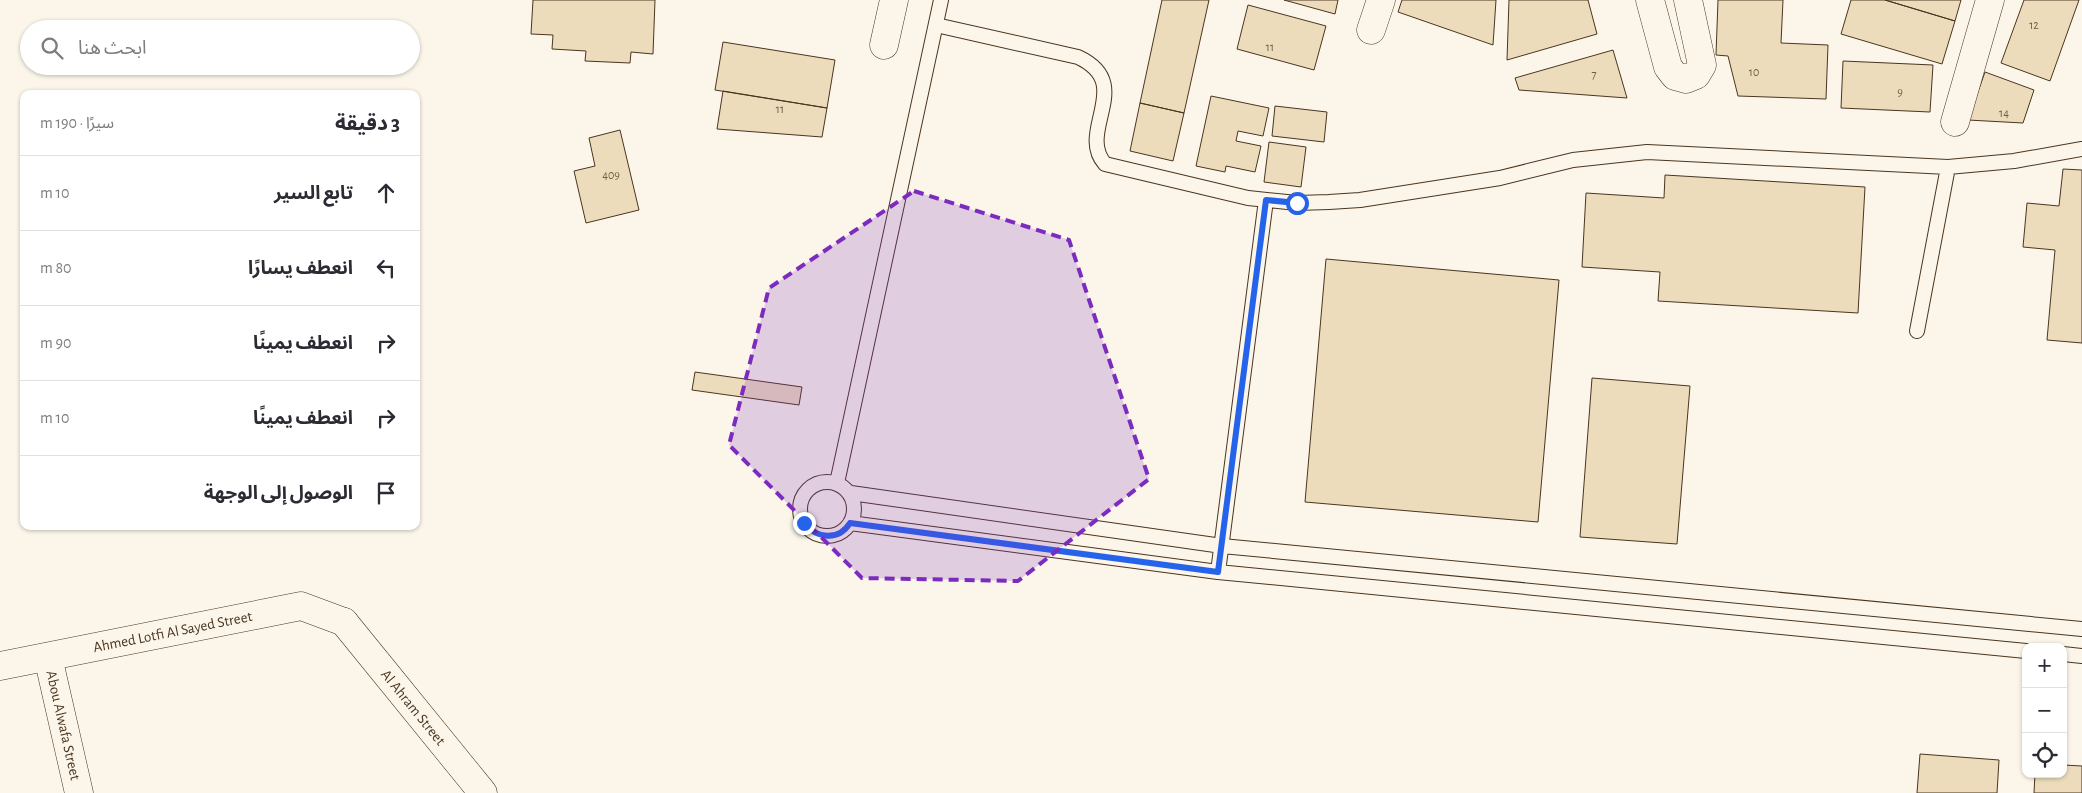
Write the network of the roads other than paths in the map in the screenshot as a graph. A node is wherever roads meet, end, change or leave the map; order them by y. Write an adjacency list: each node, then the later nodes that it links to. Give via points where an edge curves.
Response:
1 (894, 0): 9 (street)
2 (941, 0): 7 (lane)
3 (1381, 0): 8 (street)
4 (1650, 0): 5 (street, via 1668,67 1675,76 1686,79 1696,75 1702,65)
5 (1688, 0)
6 (1990, 0): 10 (street)
7 (936, 25): 13 (lane, via 1090,62 1104,83 1105,95 1095,146 1105,164); 15 (lane)
8 (1371, 30)
9 (884, 45)
10 (1955, 122)
11 (2082, 149): 12 (lane, via 2014,161)
12 (1948, 167): 13 (lane, via 1648,152 1573,160 1500,178 1360,200 1297,203); 14 (lane)
13 (1266, 200): 18 (lane)
14 (1917, 331)
15 (837, 482): 16 (lane); 17 (lane, via 821,482 807,490 802,498 800,515 809,529 825,536 842,532)
16 (851, 494): 17 (lane, via 855,510); 18 (lane)
17 (850, 523): 19 (lane)
18 (1222, 546): 19 (lane); 21 (lane)
19 (1218, 572): 22 (lane)
20 (344, 622): 25 (street, Ahmed Lotfi Al Sayed Street, via 301,606); 28 (street, Al Ahram Street)
21 (2082, 629)
22 (2022, 651)
23 (2067, 654): 24 (lane)
24 (2082, 656)
25 (48, 657): 26 (street, Ahmed Lotfi Al Sayed Street); 27 (street, Abou Alwafa Street)
26 (0, 666)
27 (79, 793)
28 (483, 793)

